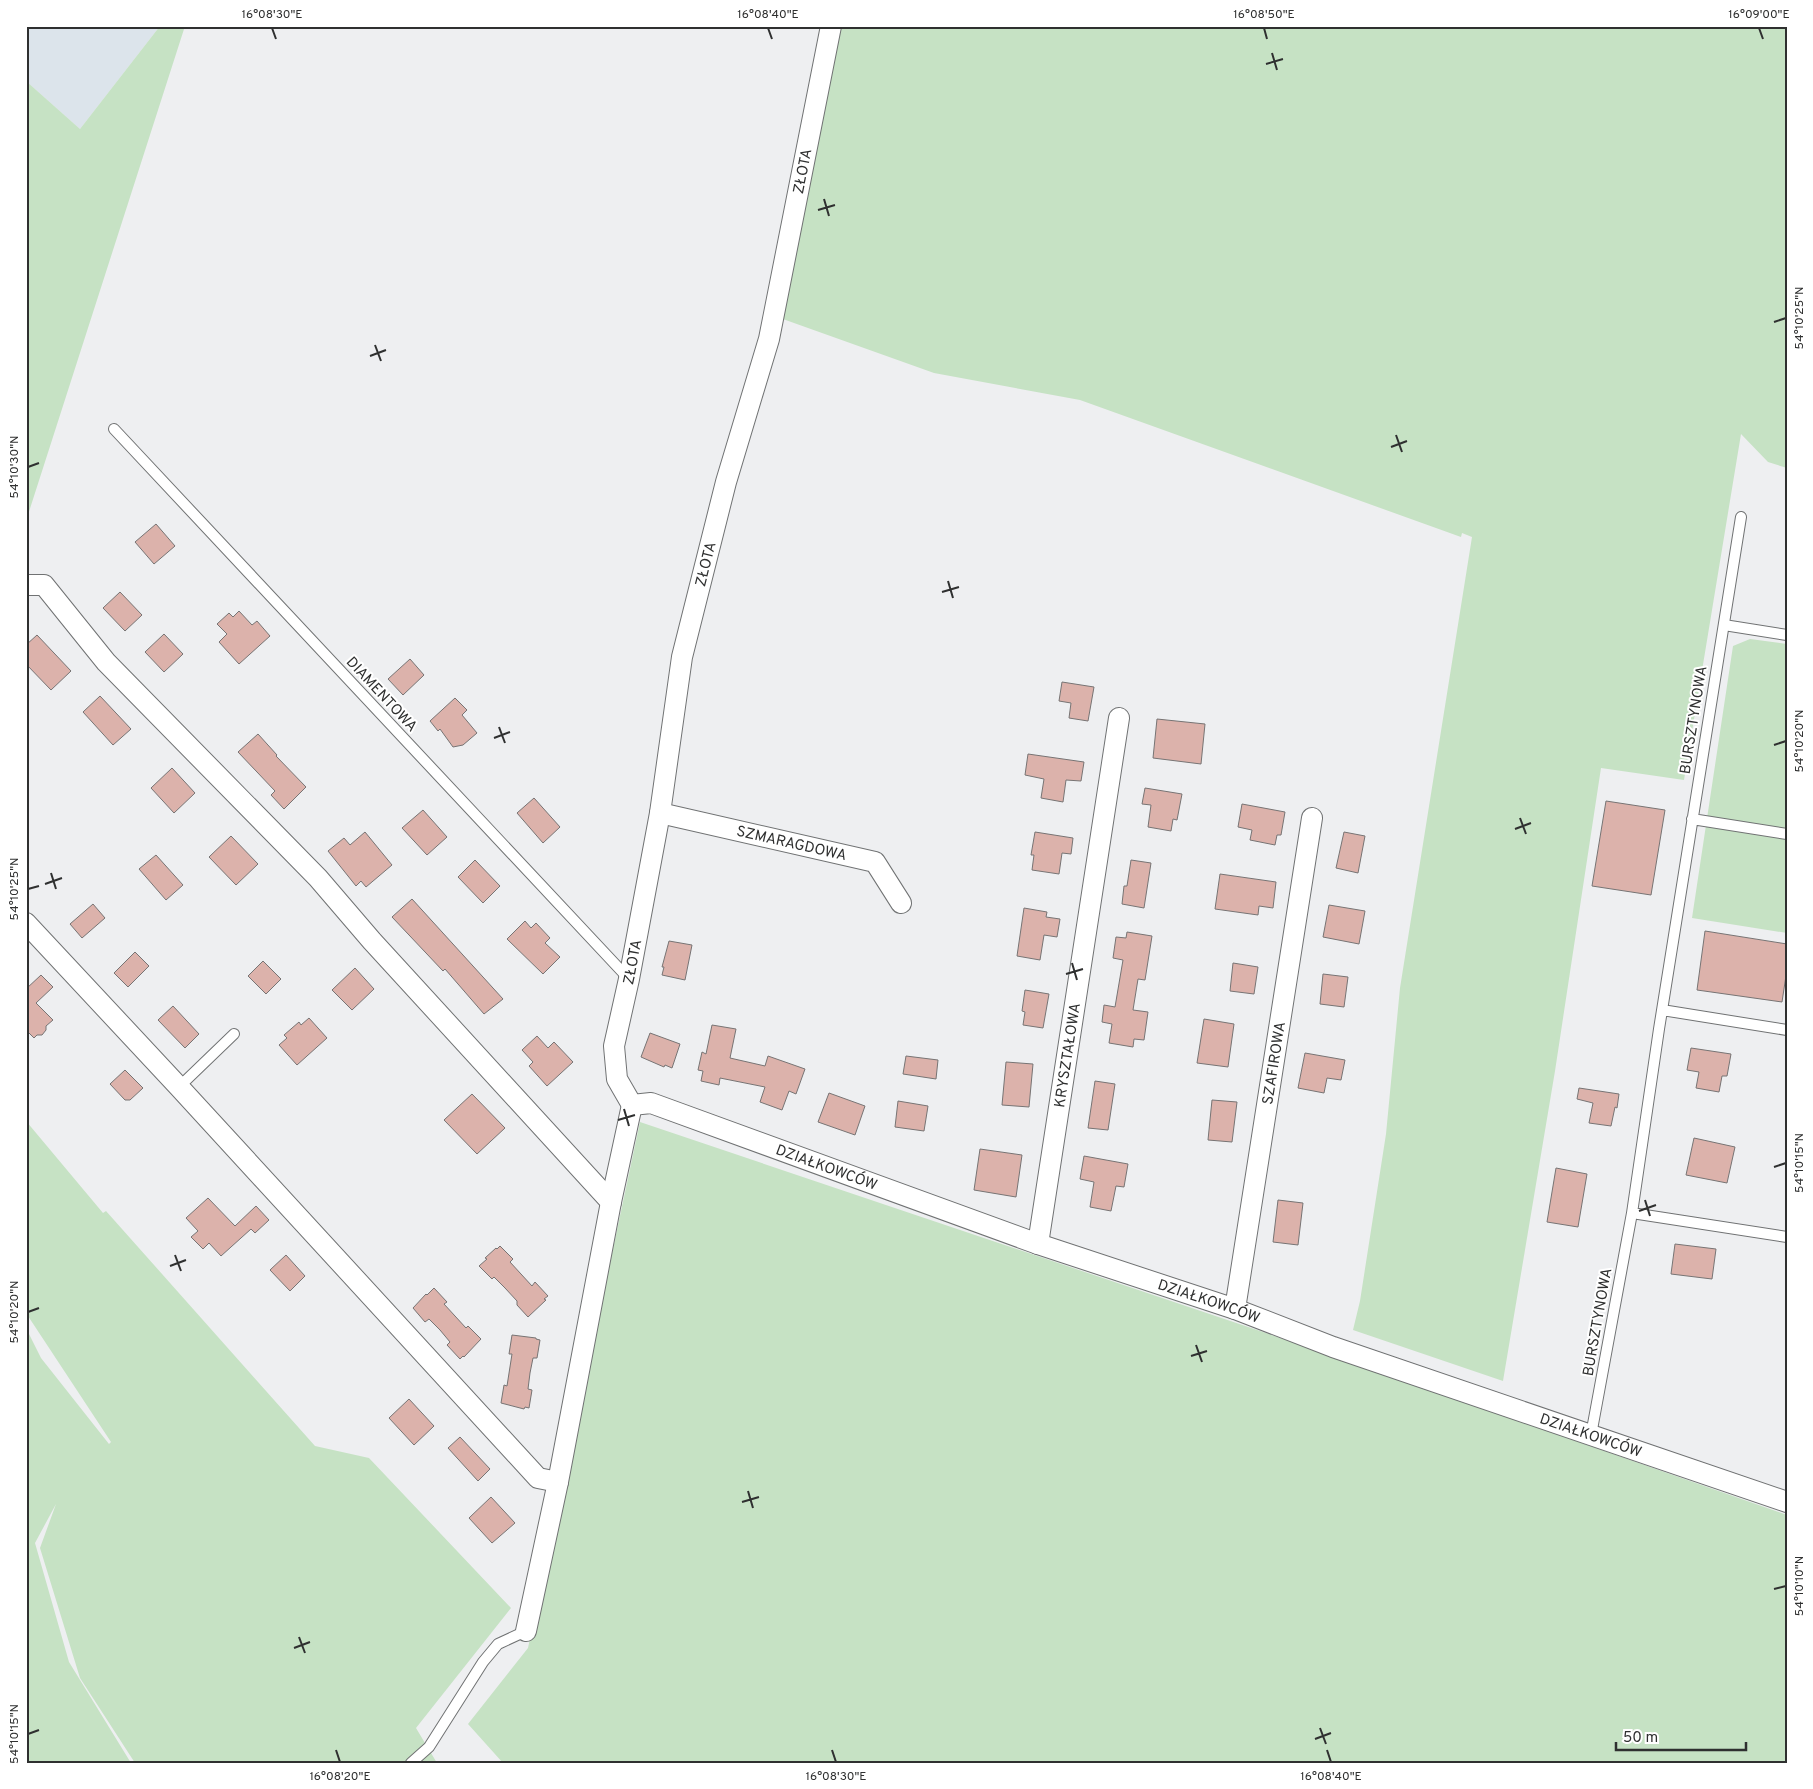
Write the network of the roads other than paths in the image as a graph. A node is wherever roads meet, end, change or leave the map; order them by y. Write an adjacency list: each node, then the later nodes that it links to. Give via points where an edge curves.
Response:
1 (831, 26): 8 (street, ZŁOTA, via 769,339 726,482 682,657)
2 (114, 429): 14 (lane, DIAMENTOWA)
3 (1741, 517): 5 (lane, BURSZTYNOWA)
4 (26, 585): 20 (street, via 44,585 106,662 318,878)
5 (1724, 625): 6 (lane); 10 (lane, BURSZTYNOWA)
6 (1787, 635)
7 (1119, 718): 23 (street, KRYSZTAŁOWA)
8 (660, 812): 12 (street, SZMARAGDOWA, via 875,862); 14 (street, ZŁOTA)
9 (1312, 818): 24 (street, SZAFIROWA)
10 (1692, 819): 11 (lane); 15 (lane, BURSZTYNOWA)
11 (1787, 834)
12 (901, 903)
13 (26, 923): 18 (street)
14 (629, 979): 19 (street, ZŁOTA, via 614,1046 617,1079)
15 (1662, 1010): 16 (lane); 21 (lane, BURSZTYNOWA)
16 (1787, 1030)
17 (234, 1034): 18 (lane)
18 (180, 1087): 26 (street, via 538,1478)
19 (632, 1105): 20 (street); 23 (street, DZIAŁKOWCÓW, via 651,1103)
20 (611, 1202): 26 (street)
21 (1632, 1213): 22 (lane); 25 (lane, BURSZTYNOWA)
22 (1787, 1237)
23 (1038, 1244): 24 (street, DZIAŁKOWCÓW)
24 (1235, 1309): 25 (street, DZIAŁKOWCÓW, via 1333,1347)
25 (1591, 1435): 27 (street, DZIAŁKOWCÓW)
26 (558, 1482): 28 (street)
27 (1787, 1502)
28 (526, 1631): 29 (lane, via 498,1644 429,1747)
29 (411, 1763)

